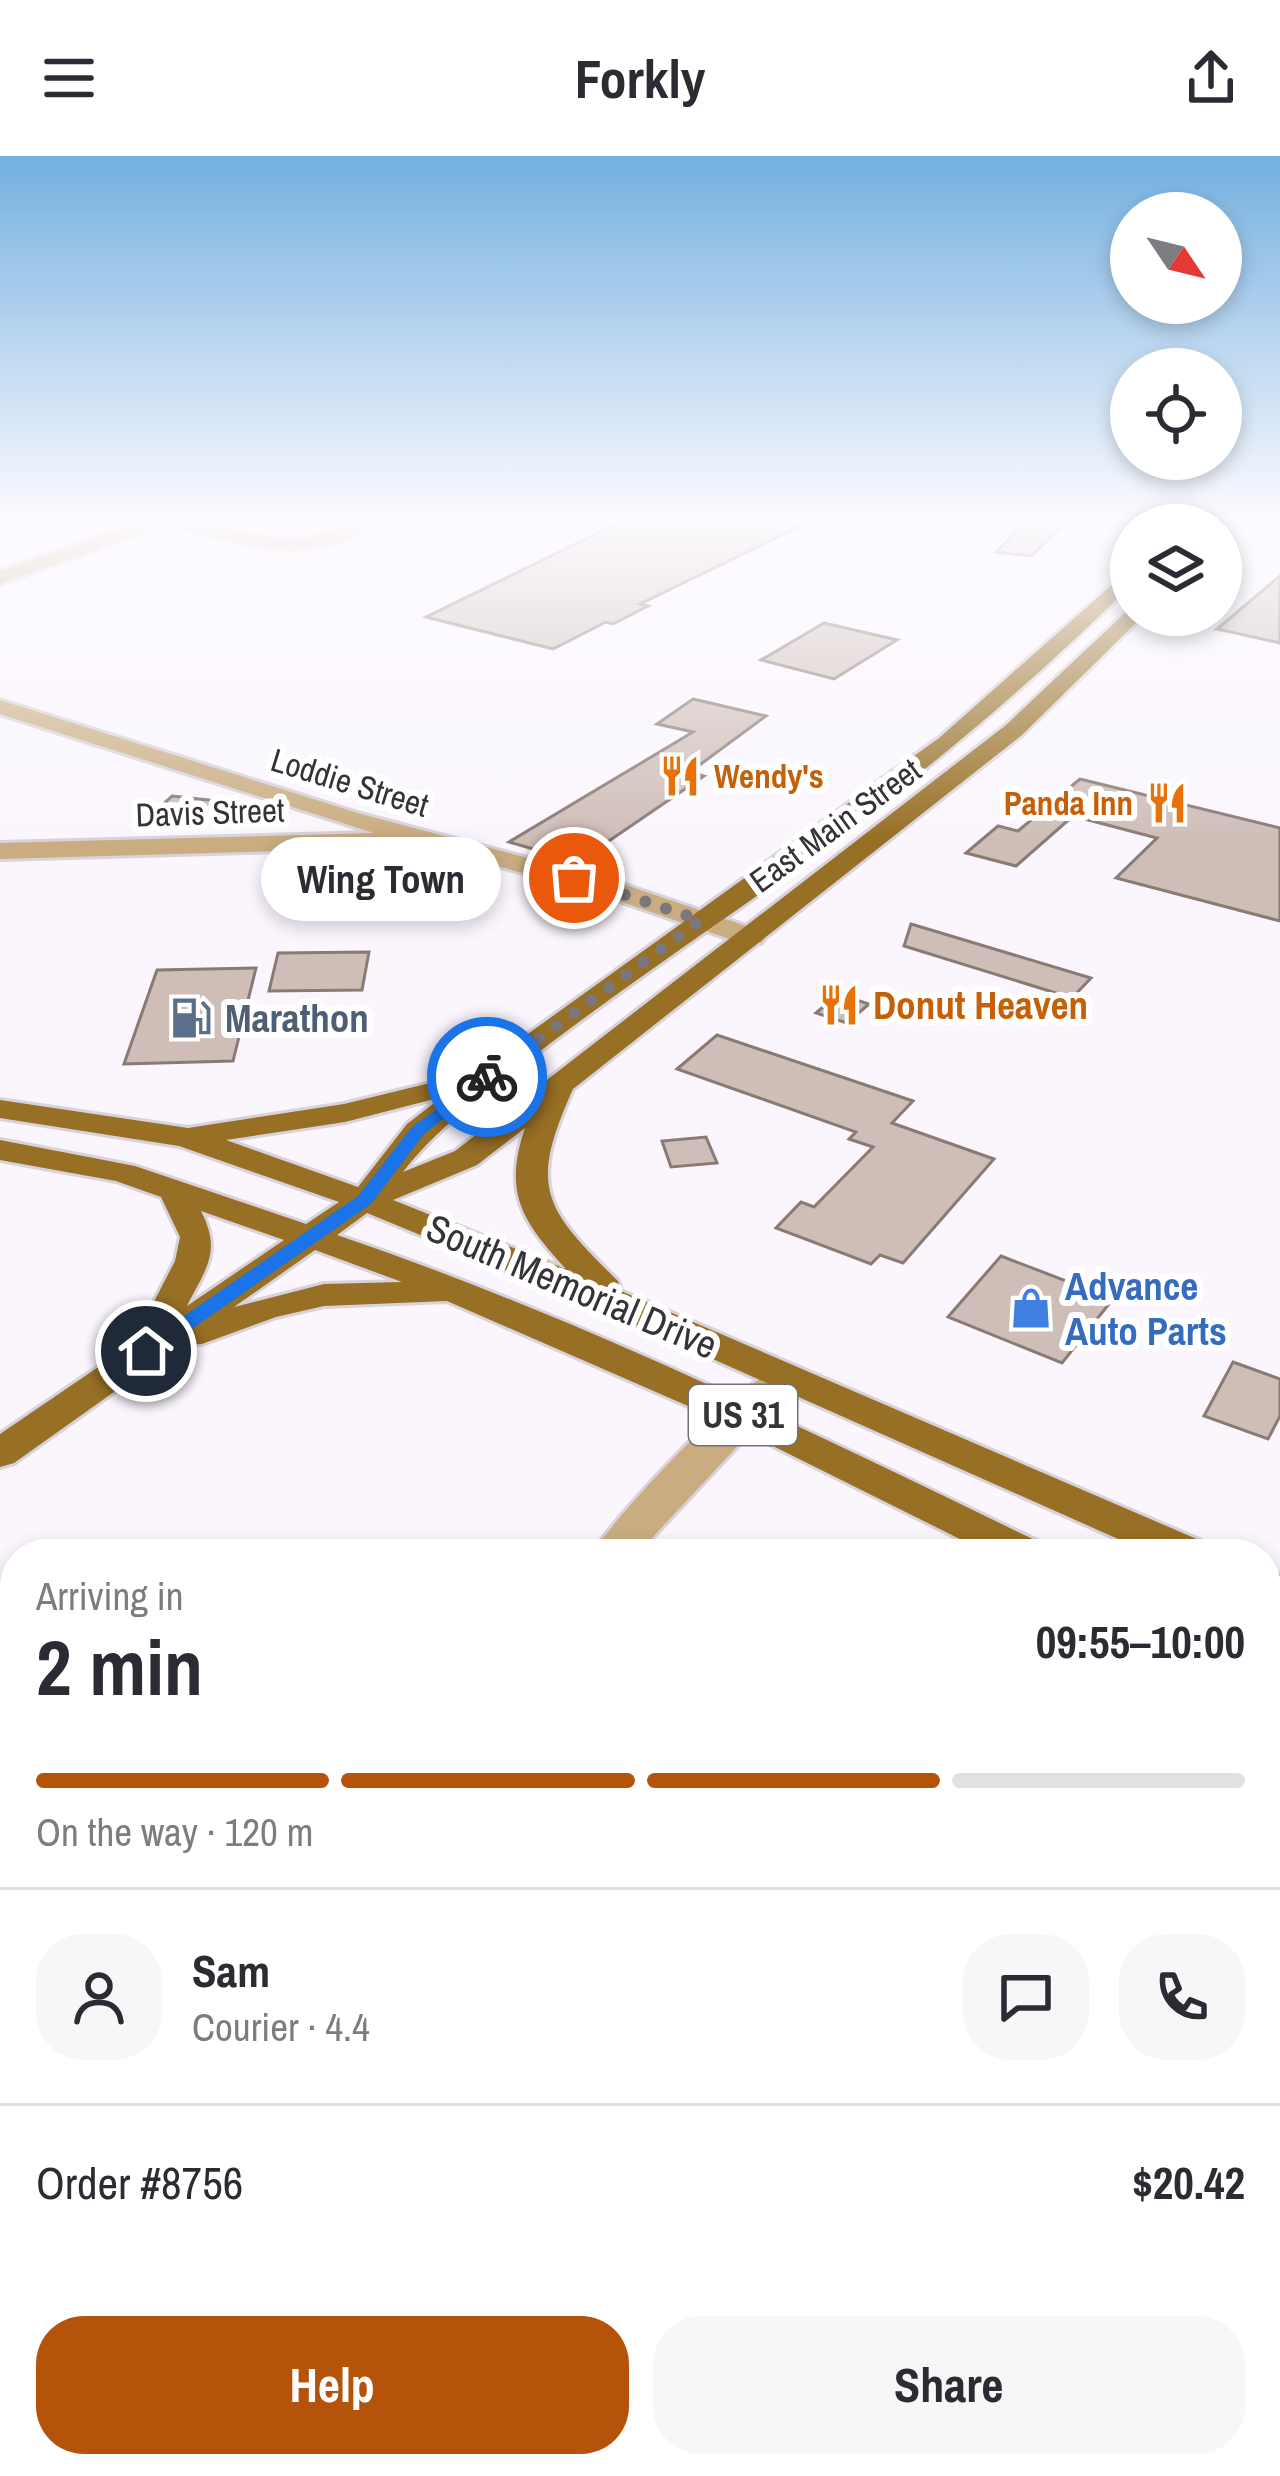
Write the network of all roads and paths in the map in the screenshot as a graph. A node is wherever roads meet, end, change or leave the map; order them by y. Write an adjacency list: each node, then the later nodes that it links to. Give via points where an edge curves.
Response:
1 (1080, 624): 6 (main road, East Main Street, via 947,742)
2 (1112, 636): 7 (main road, East Main Street, via 1014,730)
3 (0, 707): 4 (street, Loddie Street)
4 (422, 839): 5 (street, Davis Street); 6 (street, Loddie Street)
5 (0, 851)
6 (701, 920): 7 (street, Loddie Street); 8 (main road, East Main Street)
7 (751, 937): 9 (main road, East Main Street)
8 (488, 1076): 11 (main road, via 345,1113); 14 (main road, East Main Street, via 418,1131)
9 (563, 1078): 14 (main road, East Main Street, via 466,1158); 17 (main road, via 529,1162 534,1204 544,1225)
10 (0, 1109): 11 (main road, South Memorial Drive / US 31)
11 (185, 1137): 14 (main road, South Memorial Drive / US 31)
12 (0, 1150): 13 (main road, South Memorial Drive / US 31)
13 (174, 1190): 15 (main road, South Memorial Drive / US 31); 18 (main road, via 197,1237)
14 (364, 1200): 15 (main road, East Main Street); 17 (main road, South Memorial Drive / US 31)
15 (310, 1235): 16 (main road, South Memorial Drive / US 31); 18 (main road, East Main Street)
16 (452, 1292): 18 (main road, via 324,1294); 20 (main road, South Memorial Drive / US 31)
17 (620, 1304): 19 (main road, South Memorial Drive / US 31)
18 (146, 1351): 21 (main road, East Main Street)
19 (782, 1378): 20 (street); 24 (main road, South Memorial Drive / US 31)
20 (741, 1414): 22 (street); 23 (main road, South Memorial Drive / US 31)
21 (0, 1453)
22 (627, 1539)
23 (995, 1539)
24 (1156, 1539)

